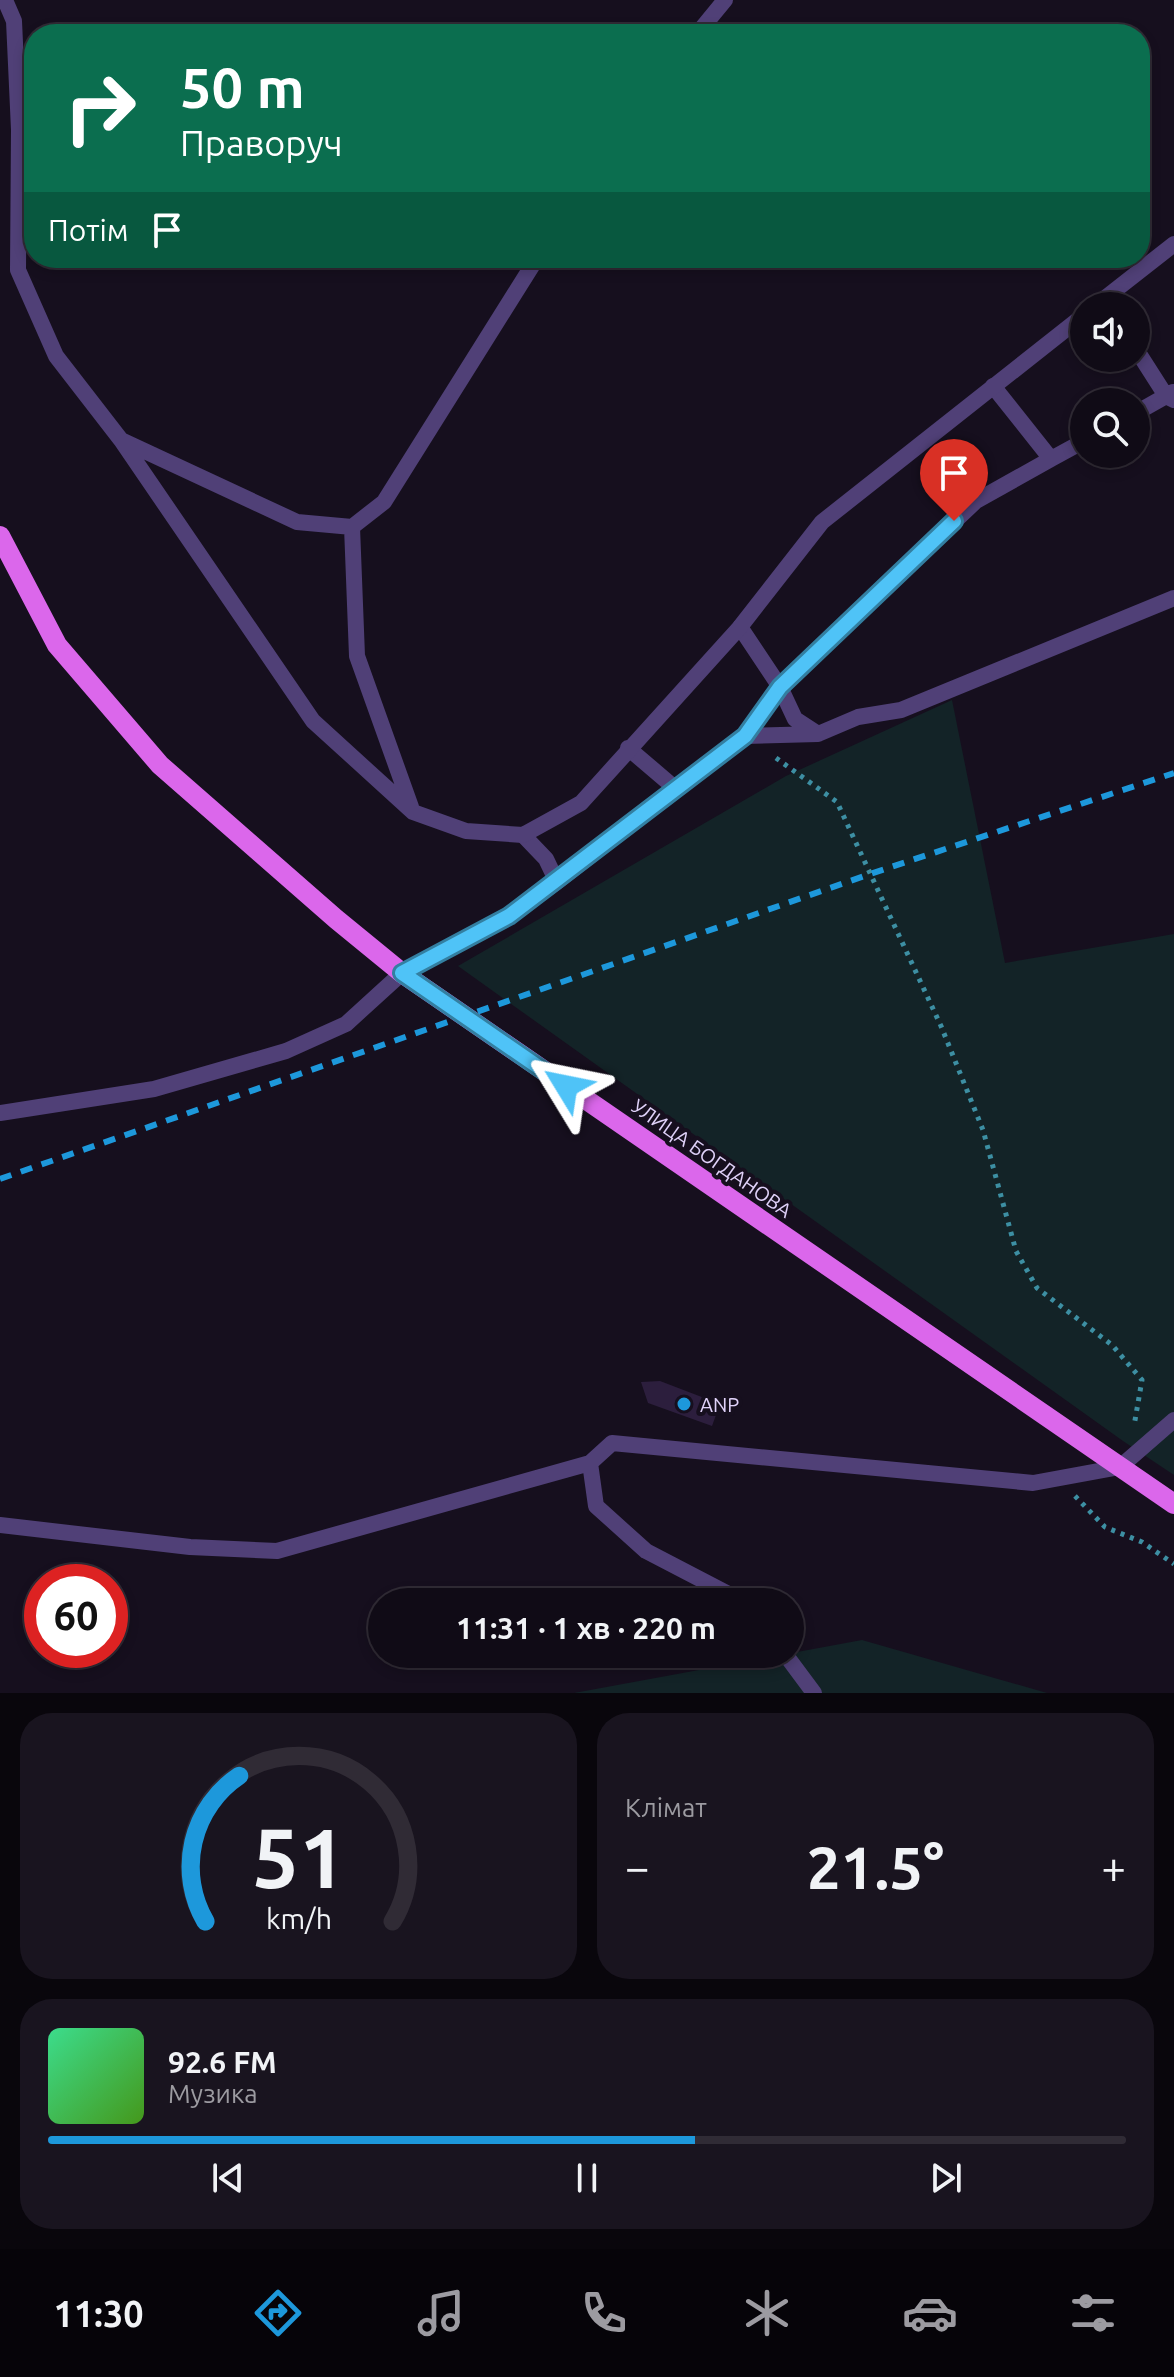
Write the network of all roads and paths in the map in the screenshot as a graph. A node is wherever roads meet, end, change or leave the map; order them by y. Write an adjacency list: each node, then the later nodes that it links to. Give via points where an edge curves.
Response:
1 (5, 0): 14 (street, via 14,21 18,270 56,356)
2 (725, 0): 3 (street)
3 (705, 24)
4 (1174, 244): 5 (street)
5 (1150, 264)
6 (531, 268): 17 (street, via 384,502)
7 (1146, 268): 8 (street)
8 (1117, 292)
9 (1070, 326): 11 (street)
10 (1150, 368): 12 (street)
11 (993, 386): 16 (street); 20 (street, via 822,522)
12 (1171, 396): 13 (street)
13 (1150, 406)
14 (121, 440): 17 (street, via 297,522); 26 (street, via 313,721)
15 (1070, 449): 16 (street)
16 (1051, 459): 21 (street, via 976,501)
17 (352, 527): 26 (street, via 357,656)
18 (0, 536): 29 (main road, УЛИЦА БОГДАНОВА, via 57,645 160,765)
19 (1174, 598): 22 (street, via 901,710 858,717)
20 (740, 627): 21 (street); 24 (street)
21 (780, 687): 22 (street, via 795,719); 23 (street)
22 (818, 734): 23 (street)
23 (745, 736): 25 (street); 33 (path, via 837,802 929,998 983,1130 1016,1251 1037,1288 1112,1345 1142,1380 1135,1424)
24 (628, 748): 25 (street); 27 (street, via 581,803)
25 (676, 789): 28 (street)
26 (413, 812): 27 (street, via 466,831)
27 (523, 835): 28 (street, via 546,859)
28 (557, 882): 29 (street, via 509,916)
29 (402, 973): 30 (street, via 346,1024 286,1051 154,1089); 33 (main road, УЛИЦА БОГДАНОВА)
30 (0, 1113)
31 (1174, 1420): 33 (street)
32 (590, 1463): 34 (street, via 612,1443 1033,1483); 36 (street, via 277,1551 190,1547); 38 (street, via 596,1506 646,1551)
33 (1120, 1467): 34 (street); 35 (main road, УЛИЦА БОГДАНОВА)
34 (1058, 1478): 37 (path, via 1105,1527 1142,1542)
35 (1174, 1504)
36 (0, 1525)
37 (1174, 1564)
38 (717, 1588)
39 (795, 1668): 40 (street)
40 (814, 1693)

